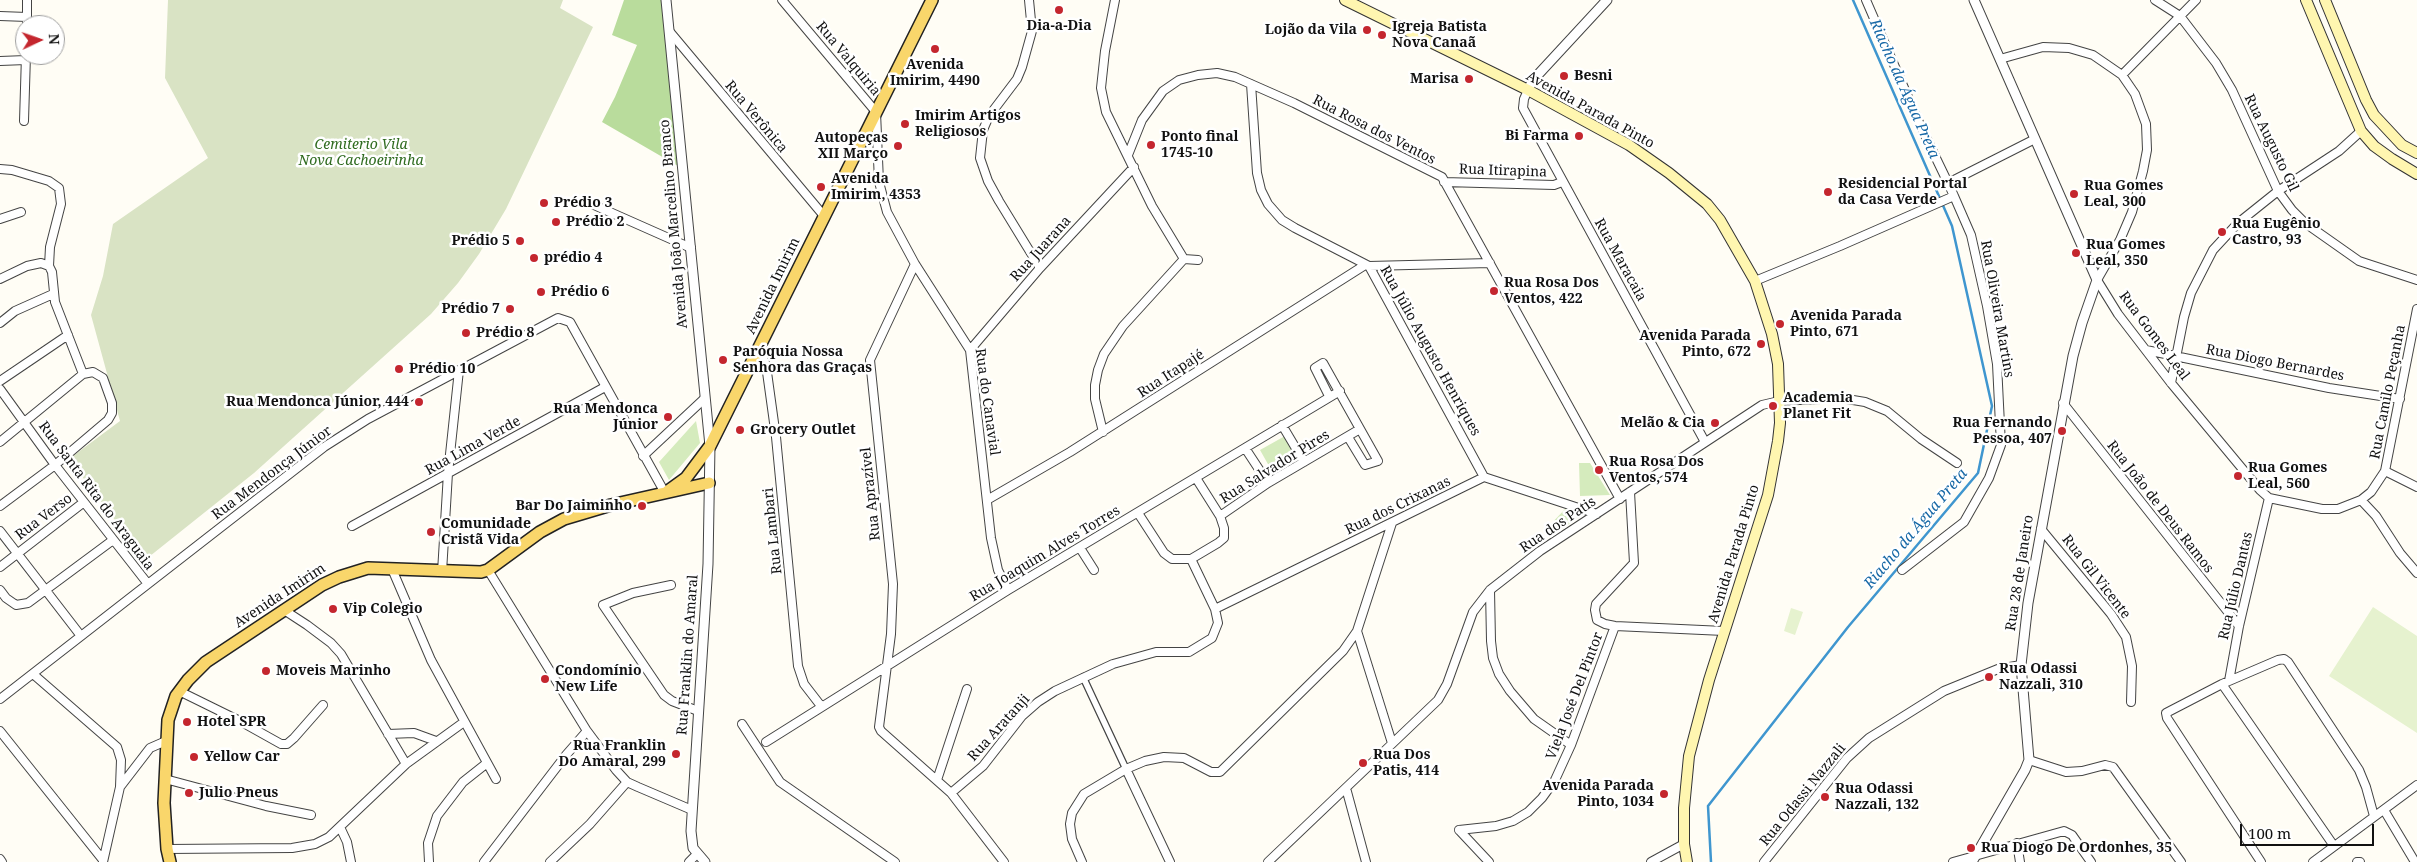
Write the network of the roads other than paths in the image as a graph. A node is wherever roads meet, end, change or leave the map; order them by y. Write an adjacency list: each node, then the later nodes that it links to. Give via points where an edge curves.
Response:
1 (27, 0): 15 (street)
2 (666, 0): 19 (street, Avenida João Marcelino Branco)
3 (782, 0): 27 (street, Rua Valquiria)
4 (1029, 0): 54 (street, via 1032,30 1022,67 1017,79 989,116 983,130 980,158 988,181)
5 (1115, 0): 34 (street, via 1101,88 1106,112)
6 (1345, 0): 26 (main road, Avenida Parada Pinto)
7 (1607, 0): 26 (street, via 1533,80)
8 (1866, 0): 40 (street)
9 (1974, 0): 21 (street, Rua Gomes Leal)
10 (2155, 0): 17 (street, Rua Augusto Gil)
11 (2196, 0): 17 (street)
12 (2306, 0): 29 (main road)
13 (2325, 0): 33 (main road, via 2374,115 2402,145)
14 (928, 3): 27 (main road, Avenida Imirim)
15 (27, 15)
16 (0, 16): 18 (street)
17 (2180, 16): 24 (street); 41 (street, Rua Augusto Gil, via 2232,90)
18 (15, 19)
19 (670, 32): 45 (street, Rua Verônica); 47 (street, Avenida João Marcelino Branco)
20 (15, 59): 22 (street)
21 (2000, 59): 24 (street, via 2043,47 2069,48 2093,55); 30 (street, Rua Gomes Leal)
22 (0, 60)
23 (26, 65): 28 (street)
24 (2122, 75): 56 (street, via 2135,94 2146,124 2147,150 2132,212)
25 (1251, 84): 34 (street, Rua Rosa dos Ventos, via 1217,73 1179,80 1152,105 1142,120); 38 (street, Rua Rosa dos Ventos, via 1442,177); 52 (street, Rua Júlio Augusto Henriques, via 1257,173 1268,204 1282,220)
26 (1528, 90): 39 (street, Rua Maracaia, via 1523,108); 58 (main road, Avenida Parada Pinto, via 1629,145 1707,204 1725,228)
27 (876, 112): 31 (main road, Avenida Imirim); 32 (street, Rua do Canavial)
28 (24, 121)
29 (2361, 131): 37 (main road, via 2374,146); 41 (street, via 2325,161)
30 (2035, 139): 40 (street); 56 (street, Rua Gomes Leal)
31 (860, 144): 32 (street); 45 (main road, Avenida Imirim)
32 (878, 147): 51 (street, Rua do Canavial, via 879,182 887,212)
33 (2417, 153)
34 (1128, 155): 35 (street)
35 (1134, 167): 48 (street, via 1152,206); 54 (street, Rua Juarana)
36 (0, 169): 53 (street, via 49,181 59,188 61,204 50,247)
37 (2417, 174)
38 (1444, 182): 39 (street, Rua Itirapina, via 1554,185); 50 (street, Rua Rosa dos Ventos)
39 (1562, 182): 85 (street, Rua Maracaia)
40 (1948, 183): 42 (street, Rua Oliveira Martins)
41 (2278, 191): 57 (street, Rua Augusto Gil, via 2304,223 2339,250 2378,269); 66 (street, via 2238,223 2213,250 2191,293)
42 (1954, 196): 58 (street); 122 (street, Rua Oliveira Martins, via 1973,242 1997,364 2001,444 1989,478 1964,522)
43 (594, 205): 47 (street)
44 (21, 212): 46 (street)
45 (824, 216): 63 (main road, Avenida Imirim)
46 (0, 218)
47 (691, 248): 76 (street, Avenida João Marcelino Branco)
48 (1184, 259): 49 (street); 82 (street, via 1123,326 1104,354 1095,385)
49 (1198, 260)
50 (1490, 263): 52 (street); 102 (street, Rua Rosa dos Ventos)
51 (915, 264): 64 (street, Rua do Canavial); 139 (street, Rua Aprazível, via 870,360 893,584)
52 (1367, 265): 82 (street, Rua Itapajé); 94 (street, Rua Júlio Augusto Henriques)
53 (49, 266): 55 (street, via 41,263 27,266); 59 (street)
54 (1040, 268): 64 (street, Rua Juarana)
55 (0, 279)
56 (2097, 280): 65 (street, Rua Gomes Leal); 78 (street, Rua 28 de Janeiro, via 2082,322)
57 (2417, 280)
58 (1755, 281): 77 (main road, Avenida Parada Pinto, via 1772,334 1778,364)
59 (53, 294): 61 (street, via 15,311); 62 (street)
60 (2417, 310): 75 (street, Rua Camilo Peçanha)
61 (0, 323)
62 (68, 335): 68 (street); 69 (street)
63 (759, 348): 86 (main road, Avenida Imirim); 148 (street, Rua Lambari, via 766,365 776,437 798,666 804,684)
64 (970, 350): 103 (street, Rua do Canavial)
65 (2146, 350): 66 (street, Rua Diogo Bernardes); 70 (street, Rua Gomes Leal)
66 (2175, 356): 70 (street); 75 (street, Rua Diogo Bernardes, via 2329,388)
67 (459, 370): 71 (street, Rua Mendonça Júnior, via 562,318 570,322); 93 (street); 125 (street, Rua Mendonça Júnior, via 368,419 324,447)
68 (83, 374): 79 (street); 91 (street, via 94,372 103,378 112,413)
69 (0, 381)
70 (2171, 382): 101 (street, Rua Gomes Leal)
71 (605, 387): 88 (street, Rua Mendonça Júnior); 93 (street, Rua Lima Verde)
72 (0, 389): 79 (street, Rua Santa Rita do Araguaia)
73 (1340, 391): 74 (street, Rua Joaquim Alves Torres); 74 (street, via 1323,363 1315,368); 81 (street)
74 (1329, 396): 80 (street, Rua Joaquim Alves Torres)
75 (2400, 398): 92 (street, Rua Camilo Peçanha)
76 (704, 399): 86 (street, Avenida João Marcelino Branco); 88 (street)
77 (1779, 401): 85 (street, Rua dos Patis, via 1762,405); 90 (street, Rua dos Patis, via 1841,398 1865,402 1887,411); 136 (main road, Avenida Parada Pinto, via 1778,441 1768,494)
78 (2063, 403): 112 (street, Rua 28 de Janeiro); 134 (street, Rua João de Deus Ramos)
79 (25, 424): 84 (street); 91 (street, Rua Santa Rita do Araguaia)
80 (1282, 425): 87 (street, Rua Joaquim Alves Torres); 89 (street)
81 (1360, 429): 83 (street, Rua Salvador Pires); 83 (street, via 1378,461 1365,465)
82 (1103, 432): 103 (street, Rua Itapajé)
83 (1348, 438): 89 (street, Rua Salvador Pires)
84 (0, 442)
85 (1705, 442): 99 (street, Rua dos Patis)
86 (710, 446): 96 (street, Rua Franklin do Amaral); 100 (main road, Avenida Imirim, via 686,478)
87 (1245, 448): 95 (street, Rua Joaquim Alves Torres); 97 (street)
88 (643, 456): 100 (street, Rua Mendonça Júnior)
89 (1304, 462): 97 (street, Rua Salvador Pires)
90 (1957, 463)
91 (55, 465): 105 (street, Rua Santa Rita do Araguaia); 106 (street)
92 (2385, 471): 98 (street); 104 (street, Rua Camilo Peçanha, via 2371,492)
93 (448, 473): 111 (street, Rua Lima Verde); 123 (street)
94 (1484, 477): 108 (street); 110 (street, Rua dos Crixanas)
95 (1196, 478): 107 (street, Rua Joaquim Alves Torres); 109 (street)
96 (709, 483): 100 (main road); 149 (street, Rua Franklin do Amaral, via 708,564)
97 (1268, 483): 109 (street, Rua Salvador Pires)
98 (2417, 487)
99 (1630, 492): 102 (street, Rua dos Patis); 133 (street, via 1634,562 1622,579 1603,596 1595,610 1600,623)
100 (665, 493): 120 (main road, Avenida Imirim, via 564,519 540,532)
101 (2269, 498): 104 (street, via 2322,509 2338,509); 134 (street, Rua Júlio Dantas)
102 (1620, 499): 108 (street, Rua dos Patis)
103 (987, 500): 128 (street, Rua do Canavial, via 993,553)
104 (2361, 500): 124 (street)
105 (84, 502): 114 (street, Rua Santa Rita do Araguaia); 116 (street, Rua Verso)
106 (0, 506)
107 (1138, 512): 115 (street, Rua Joaquim Alves Torres); 117 (street, via 1164,554 1172,559)
108 (1597, 514): 129 (street, Rua dos Patis, via 1540,551)
109 (1220, 516): 117 (street, Rua Salvador Pires, via 1224,538)
110 (1392, 523): 131 (street, Rua dos Crixanas); 135 (street)
111 (352, 526)
112 (2041, 529): 138 (street, Rua 28 de Janeiro); 146 (street, Rua Gil Vicente, via 2126,637 2132,666)
113 (0, 531): 116 (street, Rua Verso)
114 (113, 540): 125 (street, Rua Santa Rita do Araguaia); 130 (street)
115 (1080, 548): 121 (street); 128 (street, Rua Joaquim Alves Torres)
116 (17, 553): 118 (street); 130 (street)
117 (1191, 559): 131 (street, Rua Aratanji)
118 (0, 567)
119 (392, 569): 123 (main road, Avenida Imirim); 132 (main road, Avenida Imirim, via 365,569 339,577); 150 (street, via 431,660)
120 (488, 570): 123 (main road, Avenida Imirim); 152 (street)
121 (1094, 570)
122 (1902, 570)
123 (442, 572)
124 (2417, 573)
125 (148, 584): 137 (street, Rua Mendonça Júnior)
126 (671, 585): 149 (street, via 633,593 604,605 664,694 672,701)
127 (0, 590): 130 (street, via 16,605 28,603)
128 (1008, 590): 139 (street, Rua Joaquim Alves Torres)
129 (1490, 590): 158 (street, Rua dos Patis, via 1473,612 1444,691); 159 (street, via 1490,642 1499,674 1534,718)
130 (47, 591): 137 (street)
131 (1215, 609): 141 (street, Rua Aratanji, via 1216,631 1200,647 1189,652 1156,652 1113,664)
132 (284, 610): 144 (main road, Avenida Imirim, via 206,662); 154 (street, via 331,643 341,654)
133 (1615, 626): 136 (street); 159 (street, Viela José Del Pintor)
134 (2239, 626): 142 (street, Rua Júlio Dantas)
135 (1357, 631): 158 (street); 163 (street, via 1343,651 1220,772 1211,772 1173,756 1145,761)
136 (1724, 631): 177 (main road, Avenida Parada Pinto, via 1698,717 1690,756 1685,783)
137 (81, 636): 140 (street, Rua Mendonça Júnior)
138 (2021, 665): 160 (street, Rua 28 de Janeiro); 202 (street, Rua Odassi Nazzali, via 1998,669 1944,691 1869,738 1847,758)
139 (886, 667): 148 (street, Rua Joaquim Alves Torres); 166 (street, Rua Aprazível, via 878,721 881,732)
140 (33, 674): 145 (street, Rua Mendonça Júnior); 169 (street, via 117,747 121,760)
141 (1083, 677): 163 (street); 171 (street, Rua Aratanji, via 1038,702 1022,716 983,766)
142 (2226, 683): 175 (street, via 2278,660 2288,662 2363,777); 179 (street); 207 (street, via 2166,713)
143 (967, 690): 166 (street)
144 (179, 691): 147 (street, via 282,744 294,738); 156 (main road, Avenida Imirim, via 170,708)
145 (0, 699)
146 (2131, 702)
147 (323, 705)
148 (821, 706): 157 (street, Rua Joaquim Alves Torres)
149 (698, 711): 172 (street, Rua Franklin do Amaral)
150 (464, 722): 155 (street); 161 (street)
151 (742, 724): 193 (street, via 780,782)
152 (587, 731): 167 (street); 189 (street)
153 (0, 732): 184 (street)
154 (388, 734): 155 (street, via 414,733); 162 (street)
155 (436, 741): 162 (street)
156 (166, 742): 164 (main road, Avenida Imirim); 169 (street, via 150,748)
157 (766, 742)
158 (1392, 743): 170 (street, Rua dos Patis)
159 (1571, 745): 199 (street, Viela José Del Pintor, via 1555,780 1528,812 1496,826 1459,830)
160 (2028, 760): 182 (street, Rua 28 de Janeiro, via 2026,770); 206 (street, via 2066,772 2105,765 2113,767)
161 (487, 763): 165 (street); 188 (street, via 463,782 437,816 428,842)
162 (406, 764): 176 (street)
163 (1126, 769): 195 (street, via 1084,794 1072,813 1072,839); 196 (street)
164 (165, 779): 174 (street); 180 (main road, Avenida Imirim)
165 (496, 779)
166 (937, 780): 171 (street)
167 (628, 782): 172 (street); 190 (street)
168 (2417, 786): 173 (street)
169 (120, 787): 184 (street)
170 (1346, 788): 197 (street, Rua dos Patis); 198 (street)
171 (951, 793): 194 (street)
172 (692, 810): 181 (street, Rua Franklin do Amaral, via 692,842)
173 (2384, 810): 175 (street); 209 (street)
174 (311, 815)
175 (2374, 816): 179 (street)
176 (340, 827): 180 (street, via 325,840 292,848); 187 (street)
177 (1684, 844): 200 (street); 201 (main road, Avenida Parada Pinto)
178 (2016, 844): 182 (street); 204 (street); 205 (street, via 2064,831)
179 (2334, 846): 208 (street)
180 (167, 848): 186 (main road, Avenida Imirim)
181 (696, 855): 191 (street); 192 (street)
182 (1974, 858): 203 (street)
183 (0, 859): 185 (street)
184 (103, 861)
185 (2, 862)
186 (170, 862)
187 (351, 862)
188 (430, 862)
189 (484, 862)
190 (550, 862)
191 (689, 862)
192 (705, 862)
193 (895, 862)
194 (1004, 862)
195 (1082, 862)
196 (1170, 862)
197 (1268, 862)
198 (1366, 862)
199 (1489, 862)
200 (1651, 862)
201 (1687, 862)
202 (1764, 862)
203 (1953, 862)
204 (2020, 862)
205 (2091, 862)
206 (2181, 862)
207 (2261, 862)
208 (2312, 862)
209 (2415, 862)

